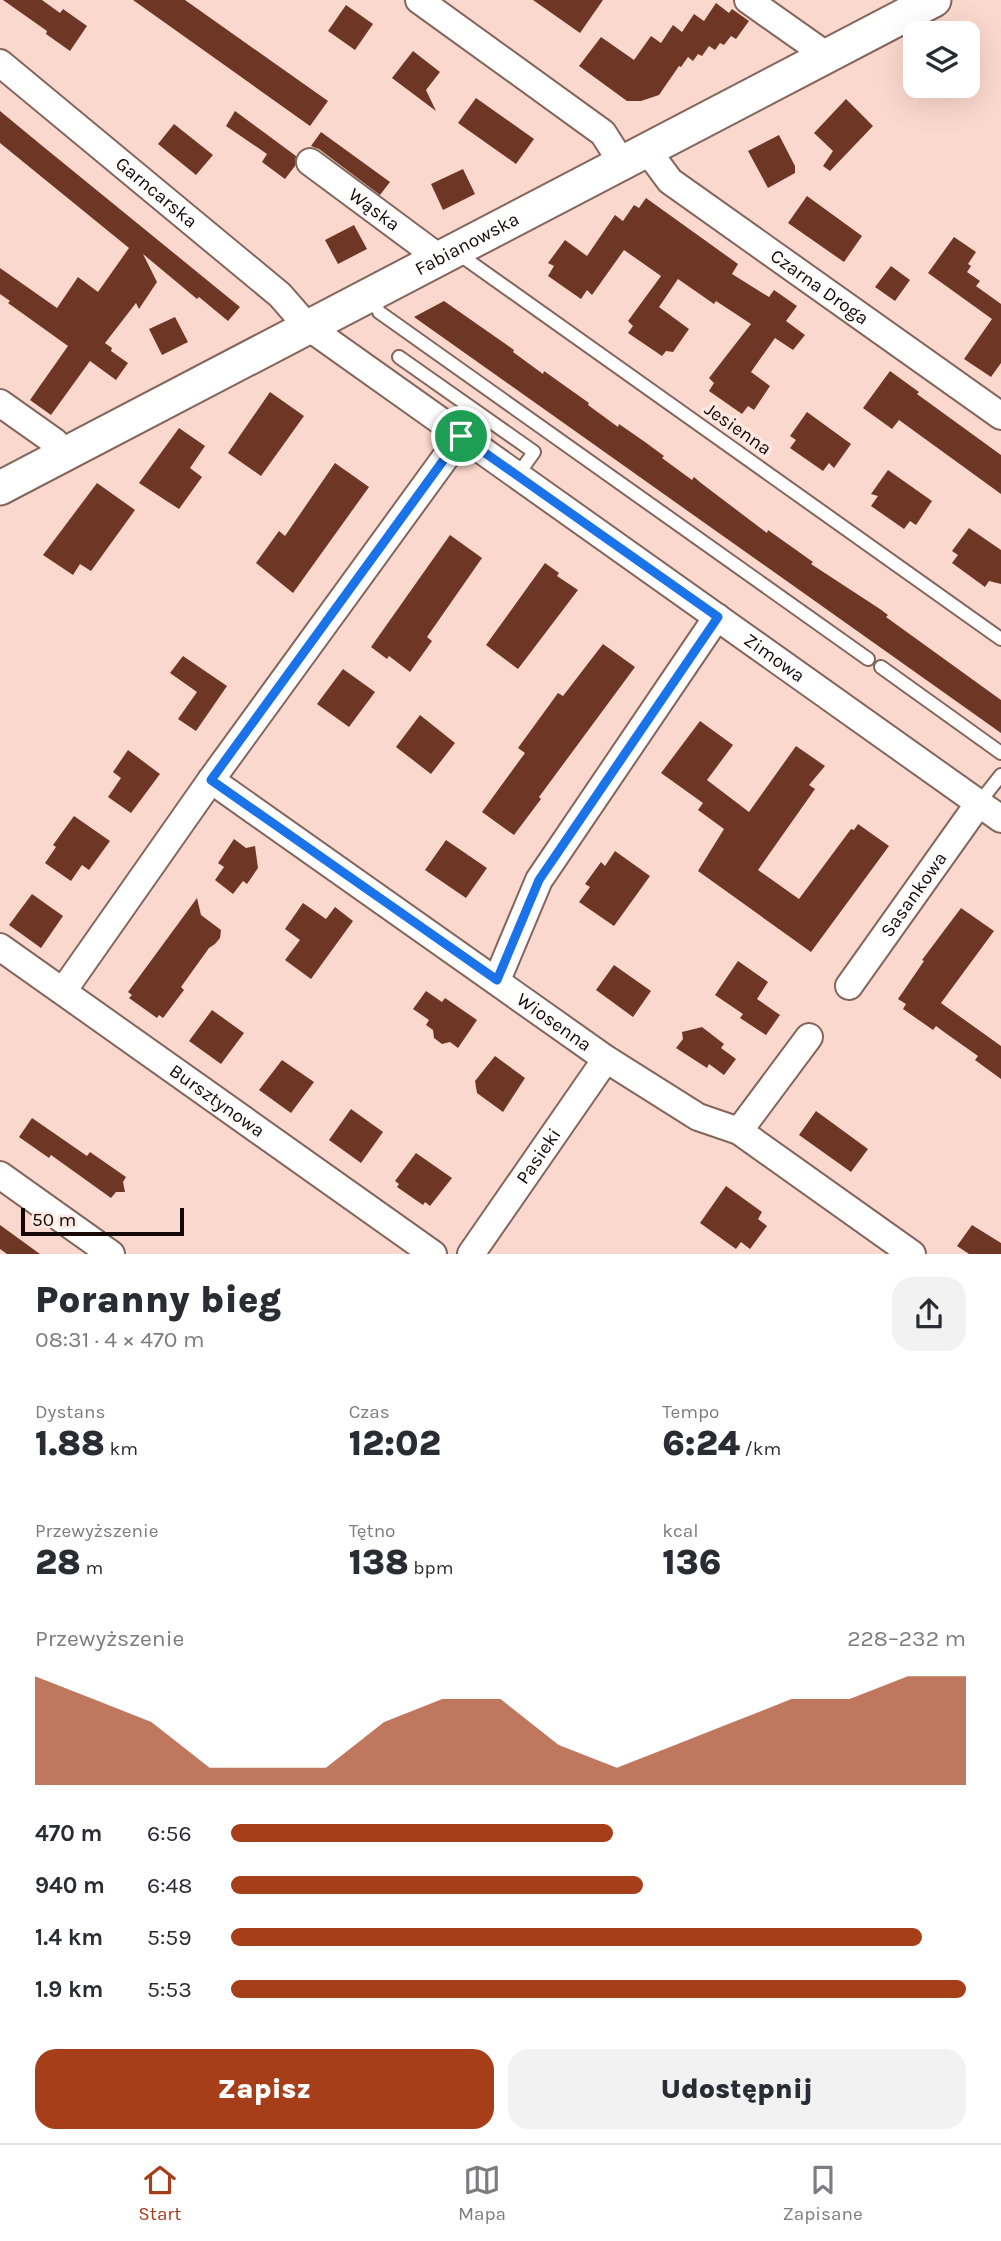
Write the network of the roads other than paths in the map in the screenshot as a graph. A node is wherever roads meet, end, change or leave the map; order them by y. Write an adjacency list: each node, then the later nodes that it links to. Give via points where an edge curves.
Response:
1 (419, 0): 6 (street, Czarna Droga)
2 (748, 0): 4 (street)
3 (934, 0): 4 (street, Fabianowska)
4 (826, 55): 6 (street, Fabianowska)
5 (0, 64): 10 (street, Garncarska, via 280,295)
6 (634, 157): 8 (street, Fabianowska); 13 (street, Czarna Droga)
7 (310, 162): 8 (street, Wąska)
8 (446, 253): 10 (street, Fabianowska); 21 (lane, Jesienna)
9 (376, 305): 14 (lane, via 379,312)
10 (307, 326): 15 (street, Zimowa); 17 (street, Fabianowska)
11 (399, 357): 16 (lane)
12 (0, 403): 17 (street, via 55,442)
13 (1001, 416)
14 (548, 432): 16 (lane); 22 (lane)
15 (461, 436): 18 (street, Zimowa); 26 (street)
16 (534, 452): 18 (lane)
17 (62, 455): 19 (street, Fabianowska)
18 (517, 476): 20 (street, Zimowa)
19 (0, 488)
20 (718, 617): 27 (street, Zimowa); 30 (street, via 539,880)
21 (1001, 639)
22 (868, 659)
23 (881, 667): 24 (lane)
24 (1001, 753)
25 (1001, 775): 27 (lane)
26 (211, 780): 30 (street, Wiosenna); 32 (street)
27 (979, 803): 28 (street, Zimowa); 31 (street, Sasankowa)
28 (1001, 819)
29 (0, 947): 32 (street, Bursztynowa)
30 (497, 980): 34 (street, Wiosenna)
31 (849, 986)
32 (63, 991): 38 (street, Bursztynowa)
33 (809, 1037): 35 (street)
34 (606, 1059): 35 (street, Wiosenna, via 698,1117); 39 (street, Pasieki)
35 (738, 1131): 40 (street, Wiosenna)
36 (0, 1175): 37 (street)
37 (111, 1254)
38 (433, 1254)
39 (471, 1254)
40 (912, 1254)

